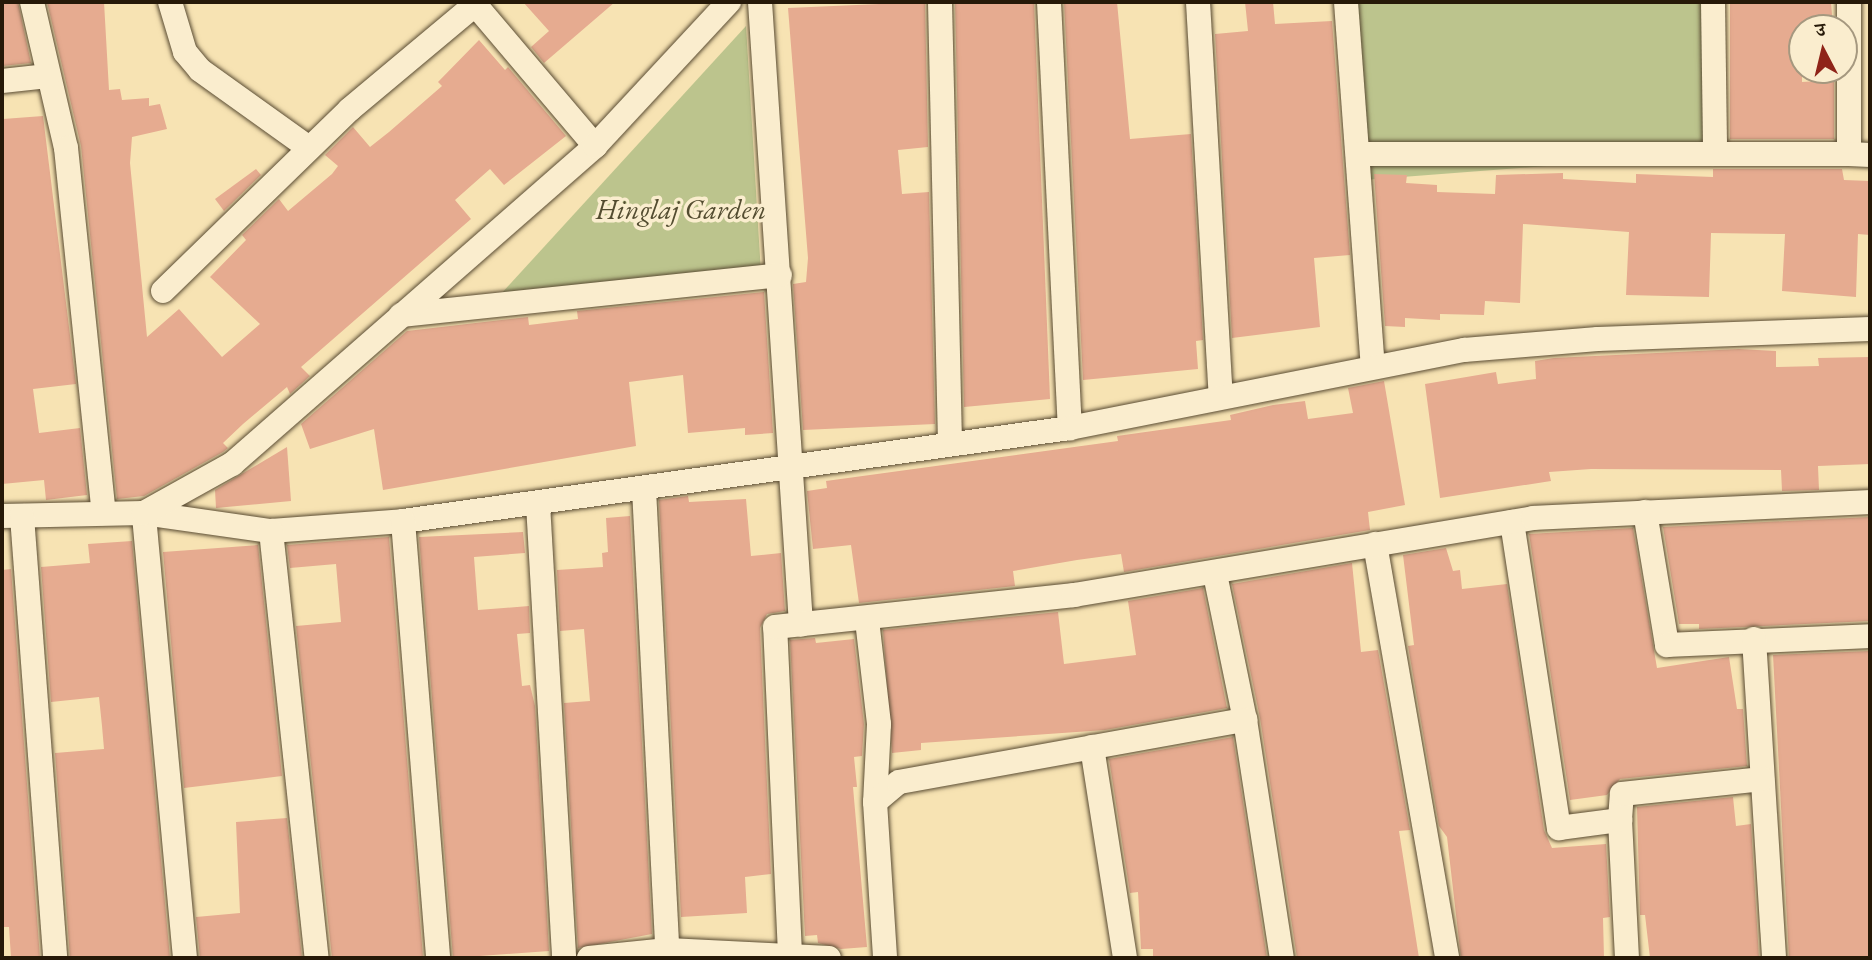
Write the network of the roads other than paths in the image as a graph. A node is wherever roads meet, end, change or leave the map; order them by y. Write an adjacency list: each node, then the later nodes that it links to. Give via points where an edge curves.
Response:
1 (32, 2): 12 (street)
2 (170, 2): 15 (street, via 185,52 200,70)
3 (729, 2): 14 (street)
4 (760, 2): 19 (street)
5 (940, 2): 26 (street)
6 (1049, 2): 25 (street)
7 (1198, 2): 24 (street)
8 (1346, 2): 16 (street)
9 (1713, 2): 17 (street)
10 (1849, 2): 18 (street)
11 (476, 3): 14 (street); 15 (street)
12 (48, 76): 13 (street); 32 (street, via 66,148)
13 (2, 81)
14 (595, 146): 21 (street)
15 (309, 148): 20 (street)
16 (1361, 154): 17 (street); 23 (street)
17 (1715, 154): 18 (street)
18 (1860, 154)
19 (780, 275): 21 (street); 27 (street)
20 (163, 291)
21 (401, 315): 33 (street, via 232,464)
22 (1870, 330): 23 (street, via 1598,339 1464,349)
23 (1373, 367): 24 (street)
24 (1221, 396): 25 (street)
25 (1070, 428): 26 (street)
26 (950, 444): 27 (street)
27 (793, 468): 28 (street); 41 (street)
28 (644, 489): 30 (street); 49 (street, via 656,816)
29 (1870, 502): 31 (street)
30 (538, 504): 35 (street); 55 (street)
31 (1645, 512): 36 (street); 43 (street, via 1667,645)
32 (104, 513): 33 (street); 34 (street)
33 (144, 513): 37 (street); 52 (street)
34 (12, 516): 51 (street)
35 (403, 521): 37 (street); 54 (street)
36 (1512, 522): 38 (street); 48 (street, via 1559,828)
37 (271, 531): 53 (street)
38 (1376, 544): 39 (street); 61 (street)
39 (1214, 574): 40 (street); 44 (street)
40 (867, 620): 41 (street); 47 (street, via 878,724)
41 (801, 625): 50 (street, via 775,627)
42 (1870, 636): 43 (street)
43 (1754, 639): 46 (street)
44 (1245, 720): 45 (street); 60 (street)
45 (1093, 747): 47 (street, via 900,782); 59 (street)
46 (1762, 779): 48 (street, via 1622,794); 63 (street)
47 (875, 802): 58 (street)
48 (1620, 820): 62 (street)
49 (668, 954): 50 (street); 56 (street)
50 (790, 954): 57 (street)
51 (55, 958)
52 (185, 958)
53 (317, 958)
54 (438, 958)
55 (564, 958)
56 (589, 958)
57 (829, 958)
58 (885, 958)
59 (1125, 958)
60 (1282, 958)
61 (1447, 958)
62 (1627, 958)
63 (1774, 958)

